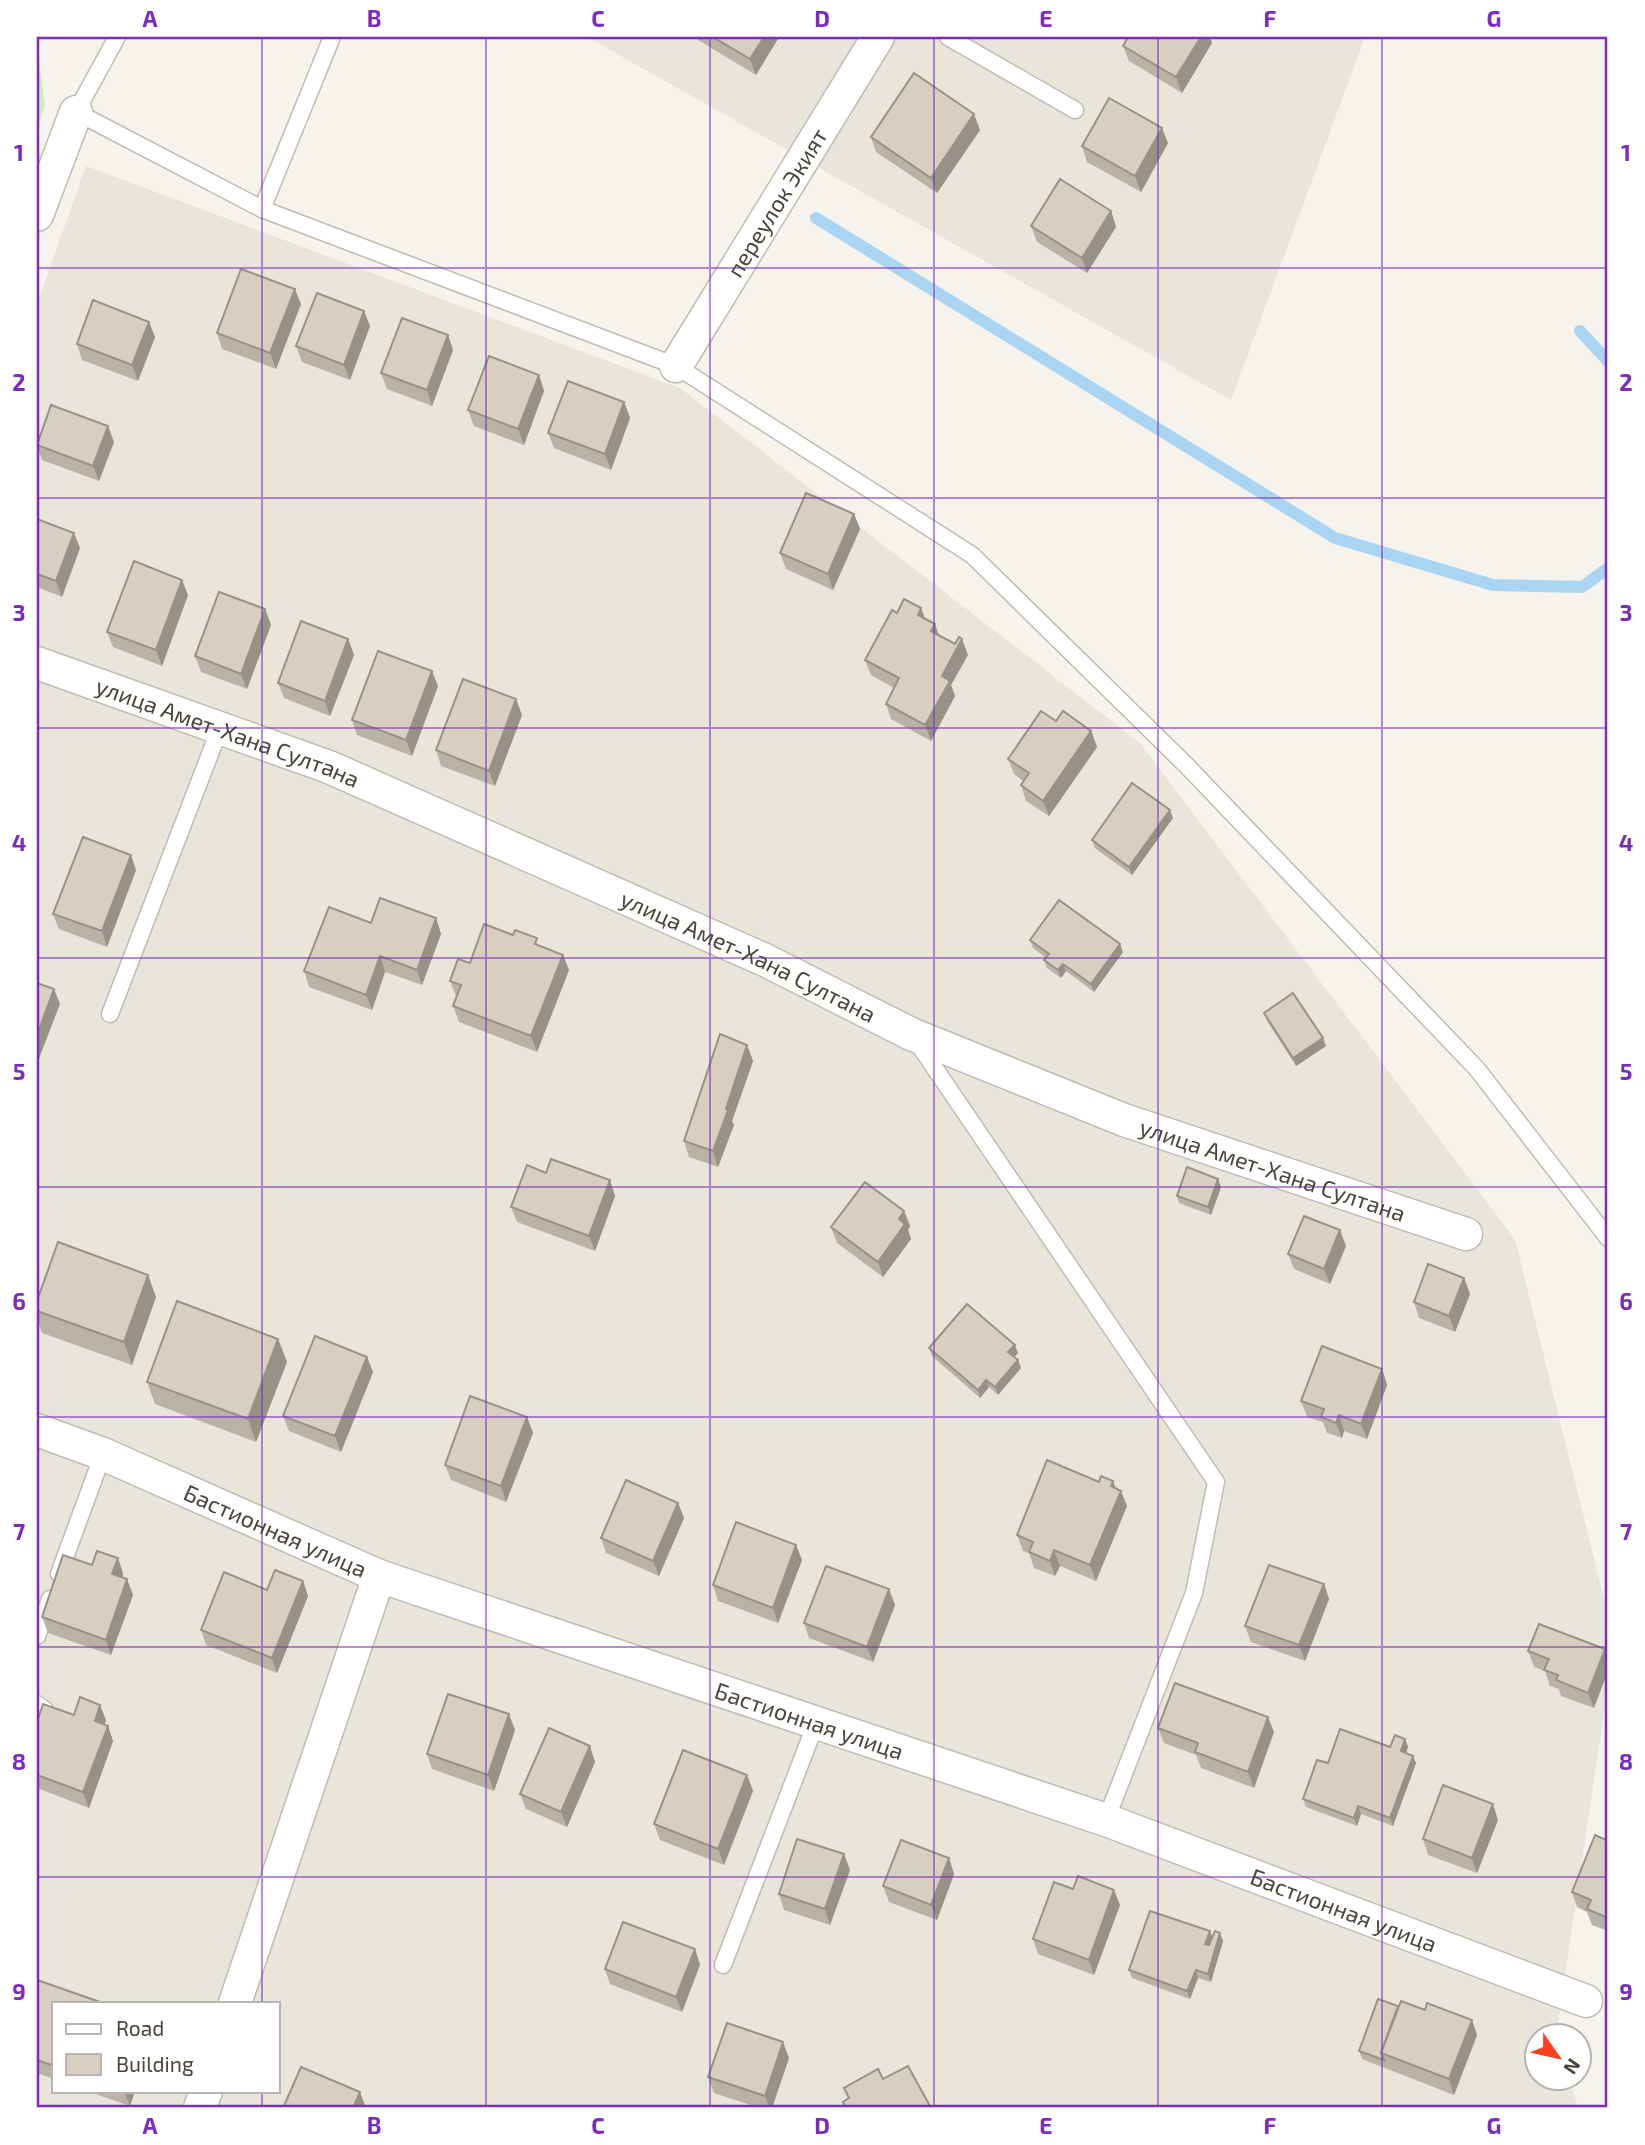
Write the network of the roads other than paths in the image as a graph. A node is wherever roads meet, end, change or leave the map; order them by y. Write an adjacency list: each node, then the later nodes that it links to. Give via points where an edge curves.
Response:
1 (117, 37): 6 (lane)
2 (332, 37): 7 (lane)
3 (878, 37): 9 (street, переулок Экият)
4 (948, 37): 5 (lane)
5 (1075, 110)
6 (76, 112): 7 (lane); 8 (street)
7 (262, 209): 9 (lane)
8 (37, 215)
9 (676, 366): 15 (lane, via 972,555 1186,765 1477,1069)
10 (37, 663): 11 (street, улица Амет-Хана Султана)
11 (220, 728): 12 (lane); 13 (street, улица Амет-Хана Султана, via 329,767 610,890 765,960)
12 (110, 1014)
13 (911, 1034): 14 (street, улица Амет-Хана Султана, via 1124,1120); 21 (lane, via 1216,1482 1194,1593)
14 (1466, 1234)
15 (1608, 1238)
16 (37, 1430): 17 (street, Бастионная улица)
17 (103, 1454): 18 (street, Бастионная улица); 19 (lane)
18 (379, 1576): 20 (street, Бастионная улица); 24 (street)
19 (37, 1636)
20 (817, 1723): 21 (street, Бастионная улица); 22 (lane)
21 (1106, 1820): 23 (street, Бастионная улица)
22 (723, 1965)
23 (1586, 2001)
24 (235, 2002)

